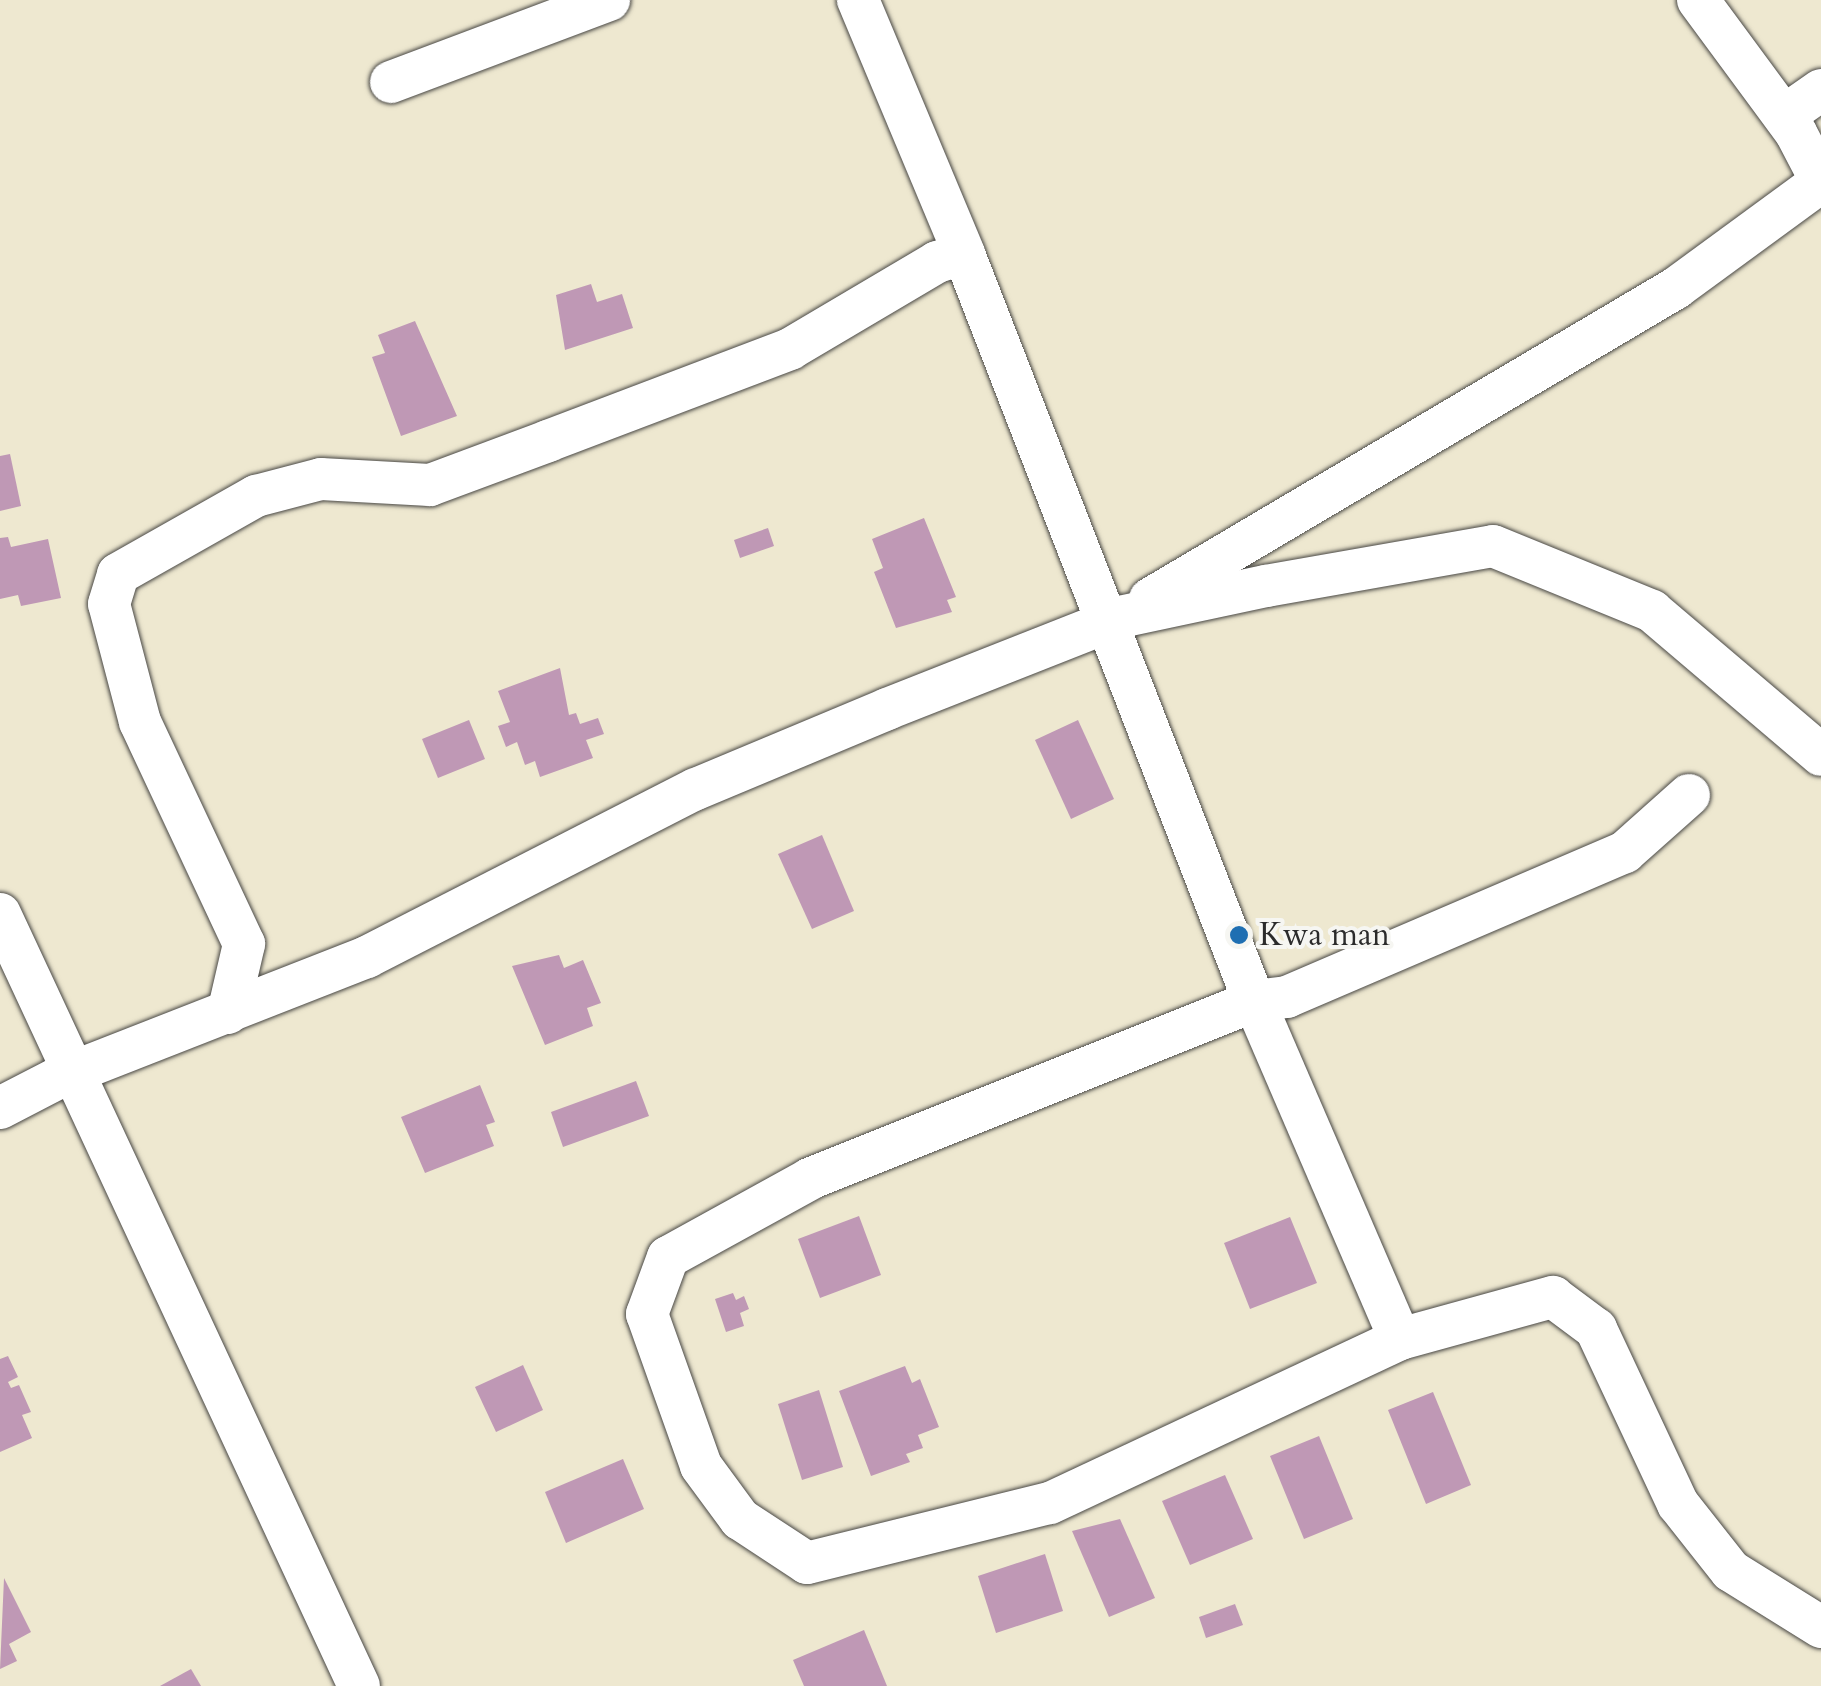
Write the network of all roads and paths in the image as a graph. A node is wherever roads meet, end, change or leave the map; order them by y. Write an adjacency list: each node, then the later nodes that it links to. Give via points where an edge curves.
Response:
1 (609, 0): 4 (street)
2 (858, 0): 8 (street)
3 (1698, 0): 6 (street)
4 (391, 82)
5 (1821, 90): 6 (street)
6 (1784, 116): 7 (street)
7 (1821, 182): 9 (street, via 1676,288)
8 (964, 254): 9 (street); 14 (street, via 937,262 790,348 585,427 430,485 321,479 256,496 118,574 109,604 140,722 244,944)
9 (1114, 619): 10 (street, via 1493,546 1652,611); 13 (street); 14 (street, via 696,788 367,956)
10 (1821, 755)
11 (1689, 795): 13 (street, via 1626,852 1287,998)
12 (0, 914): 15 (street)
13 (1254, 1001): 17 (street); 17 (street, via 810,1180 668,1257 647,1314 701,1466 740,1519 807,1563 1050,1503)
14 (228, 1013): 15 (street)
15 (73, 1072): 16 (street); 19 (street)
16 (0, 1108)
17 (1400, 1340): 18 (street, via 1554,1297 1596,1330 1678,1504 1731,1571)
18 (1821, 1626)
19 (359, 1686)

